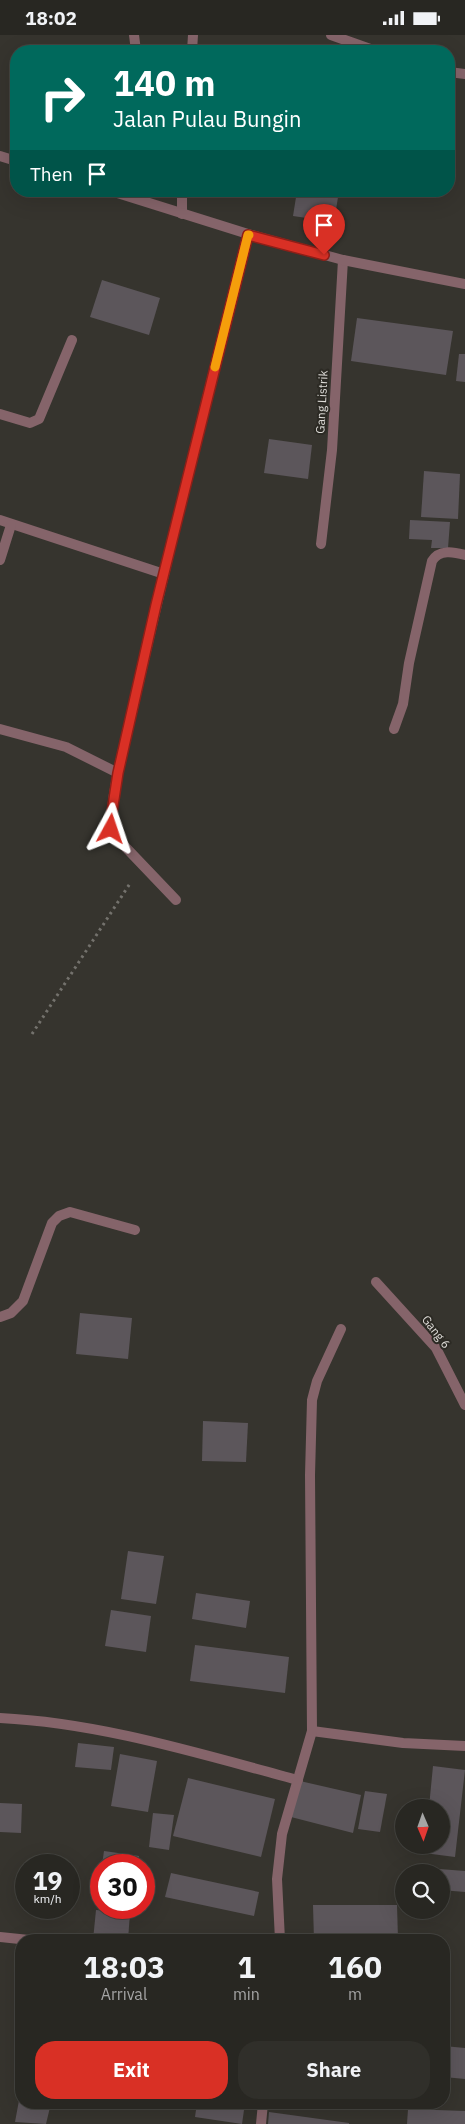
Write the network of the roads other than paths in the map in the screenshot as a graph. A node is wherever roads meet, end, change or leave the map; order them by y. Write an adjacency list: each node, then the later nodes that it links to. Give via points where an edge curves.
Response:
1 (331, 35): 2 (street)
2 (359, 45)
3 (130, 197): 5 (street)
4 (182, 197): 5 (street)
5 (182, 214): 6 (street)
6 (248, 235): 7 (street); 16 (street)
7 (343, 260): 8 (street); 13 (street, Gang Listrik, via 332,450)
8 (465, 284)
9 (72, 340): 10 (street, via 39,419 30,423)
10 (0, 414)
11 (0, 520): 12 (street)
12 (11, 525): 15 (street); 16 (street)
13 (320, 544)
14 (465, 555): 18 (street, via 442,553 432,561 403,704)
15 (0, 560)
16 (164, 574): 19 (street)
17 (0, 729): 19 (street, via 66,747)
18 (394, 729)
19 (118, 773): 20 (street, via 110,825 113,834)
20 (176, 900)
21 (135, 1230): 23 (street, via 70,1212 59,1215 52,1223 23,1301 11,1313)
22 (376, 1282): 25 (street, Gang 6, via 436,1348)
23 (0, 1317)
24 (341, 1329): 27 (street, via 317,1381 312,1400)
25 (465, 1405)
26 (0, 1718): 29 (street, via 44,1720 96,1729)
27 (312, 1731): 28 (street, via 403,1743); 29 (street)
28 (465, 1745)
29 (298, 1780): 30 (street, via 282,1834 277,1879)
30 (280, 1934)
31 (0, 1937): 32 (street)
32 (15, 1939)
33 (262, 2109): 34 (street)
34 (261, 2124)

